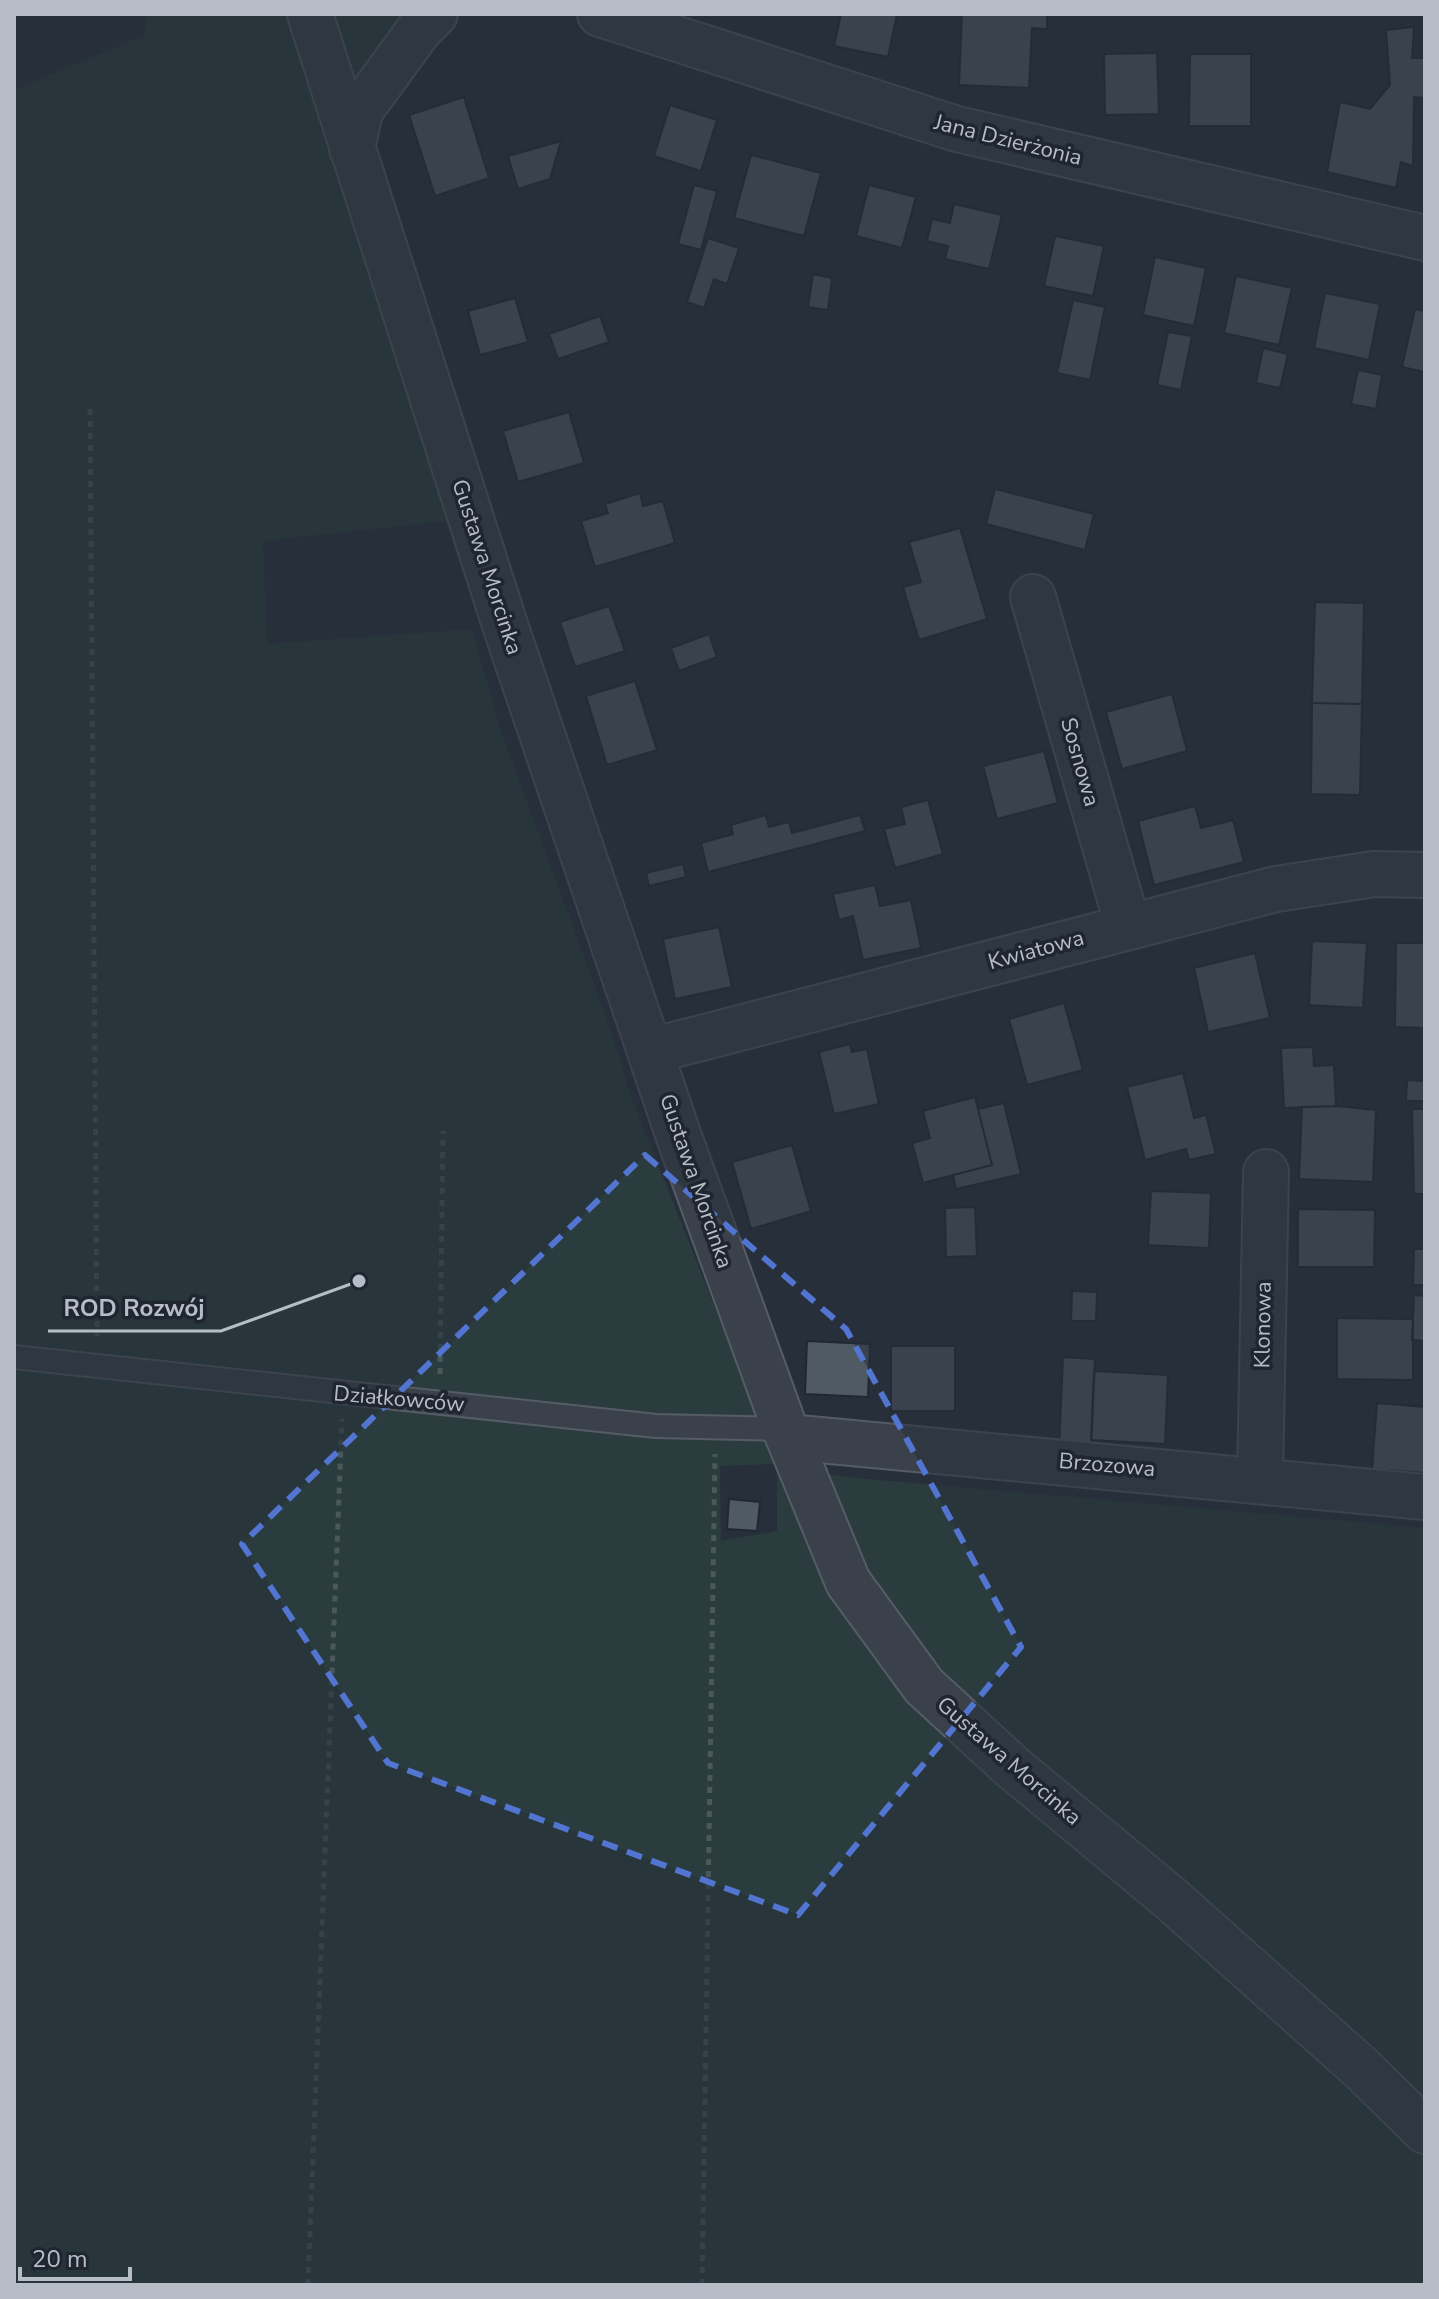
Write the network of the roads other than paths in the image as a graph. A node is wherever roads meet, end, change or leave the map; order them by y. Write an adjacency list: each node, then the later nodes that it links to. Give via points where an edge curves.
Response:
1 (310, 14): 4 (street, Gustawa Morcinka)
2 (435, 14): 4 (street, via 360,111)
3 (600, 14): 5 (street, Jana Dzierżonia, via 957,129)
4 (352, 149): 9 (street, Gustawa Morcinka, via 505,625)
5 (1425, 238)
6 (1033, 597): 8 (street, Sosnowa)
7 (1425, 875): 8 (street, Kwiatowa, via 1374,874 1276,889)
8 (1128, 926): 9 (street, Kwiatowa)
9 (651, 1051): 12 (street, Gustawa Morcinka)
10 (1266, 1172): 13 (street, Klonowa)
11 (14, 1357): 12 (lane, Działkowców, via 656,1426 716,1425)
12 (786, 1433): 13 (street, Brzozowa); 15 (street, Gustawa Morcinka, via 848,1582 924,1686 1350,2058)
13 (1260, 1479): 14 (street, Brzozowa)
14 (1425, 1497)
15 (1425, 2131)

